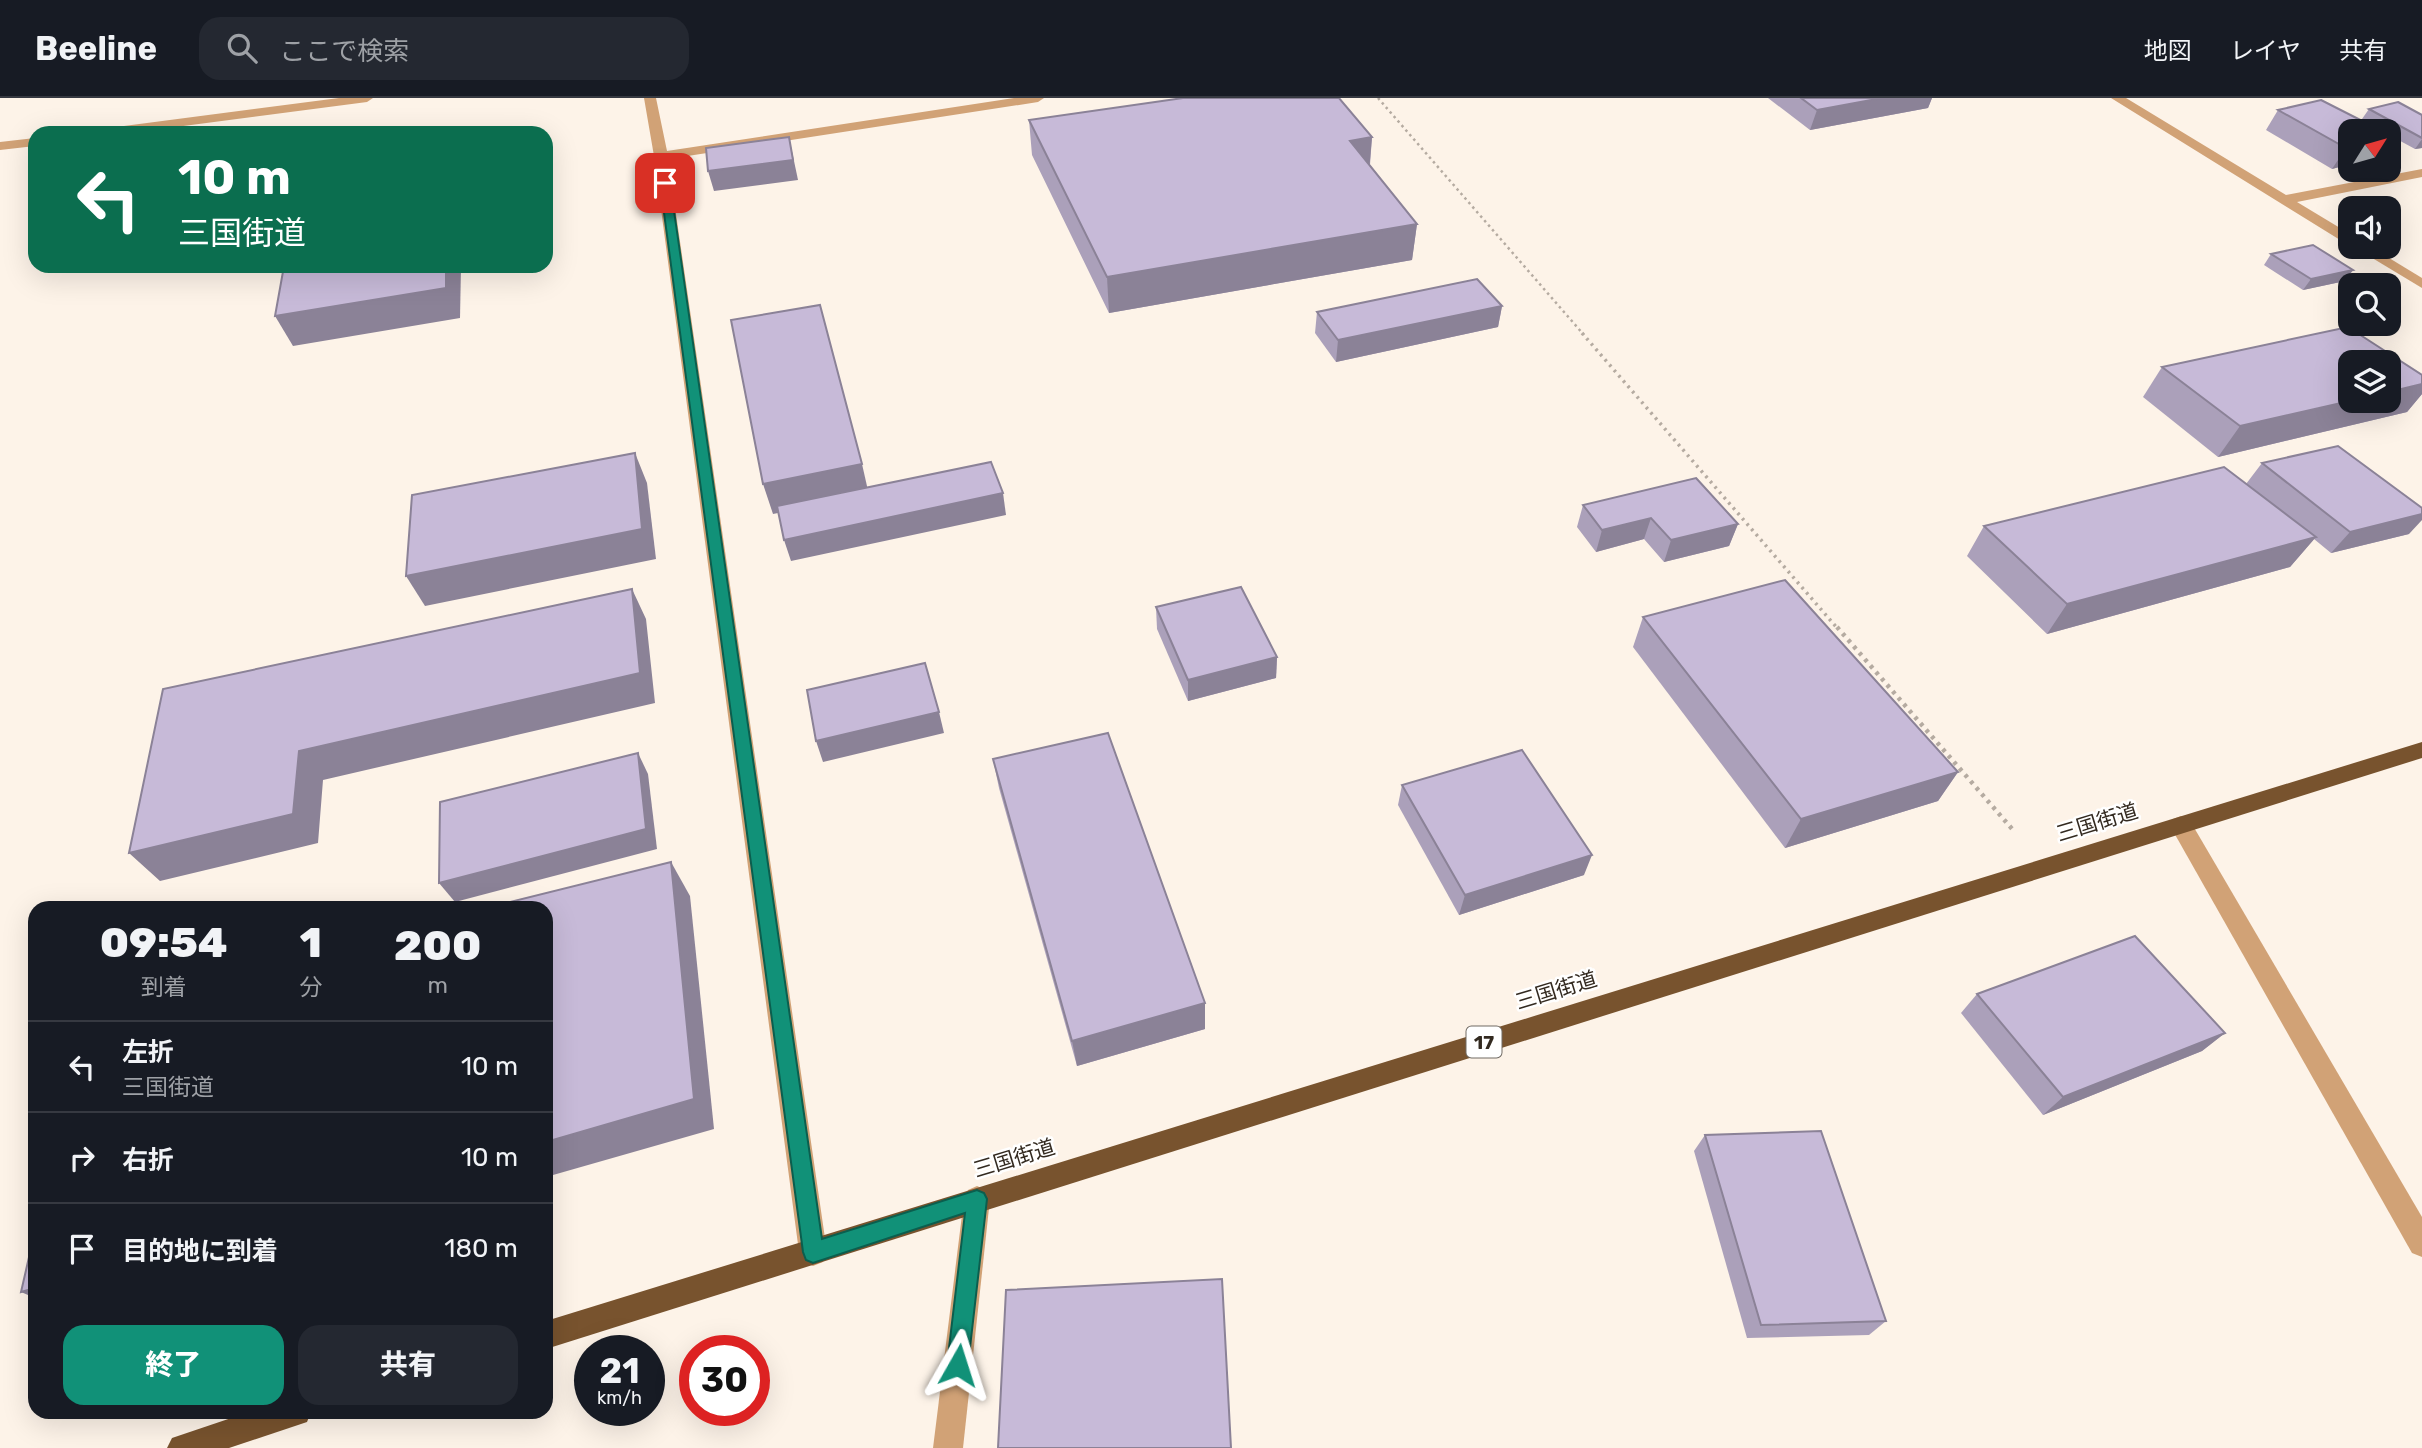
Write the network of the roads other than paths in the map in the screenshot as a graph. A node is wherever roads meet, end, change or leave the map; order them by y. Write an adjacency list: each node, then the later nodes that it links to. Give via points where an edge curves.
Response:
1 (367, 98): 5 (street)
2 (650, 98): 8 (street)
3 (1038, 98): 8 (street)
4 (2118, 98): 10 (street)
5 (154, 126)
6 (28, 143): 7 (street)
7 (0, 146)
8 (661, 156): 18 (street)
9 (2422, 173): 10 (street)
10 (2284, 200): 11 (street)
11 (2338, 233)
12 (2381, 259): 13 (street)
13 (2422, 284)
14 (2422, 750): 15 (highway, 三国街道 / 17)
15 (2181, 825): 16 (highway, 三国街道 / 17); 17 (street)
16 (977, 1199): 18 (highway, 三国街道 / 17); 22 (street)
17 (2422, 1243)
18 (813, 1252): 19 (highway, 三国街道 / 17)
19 (553, 1333)
20 (275, 1419): 21 (highway)
21 (182, 1448)
22 (948, 1448)

